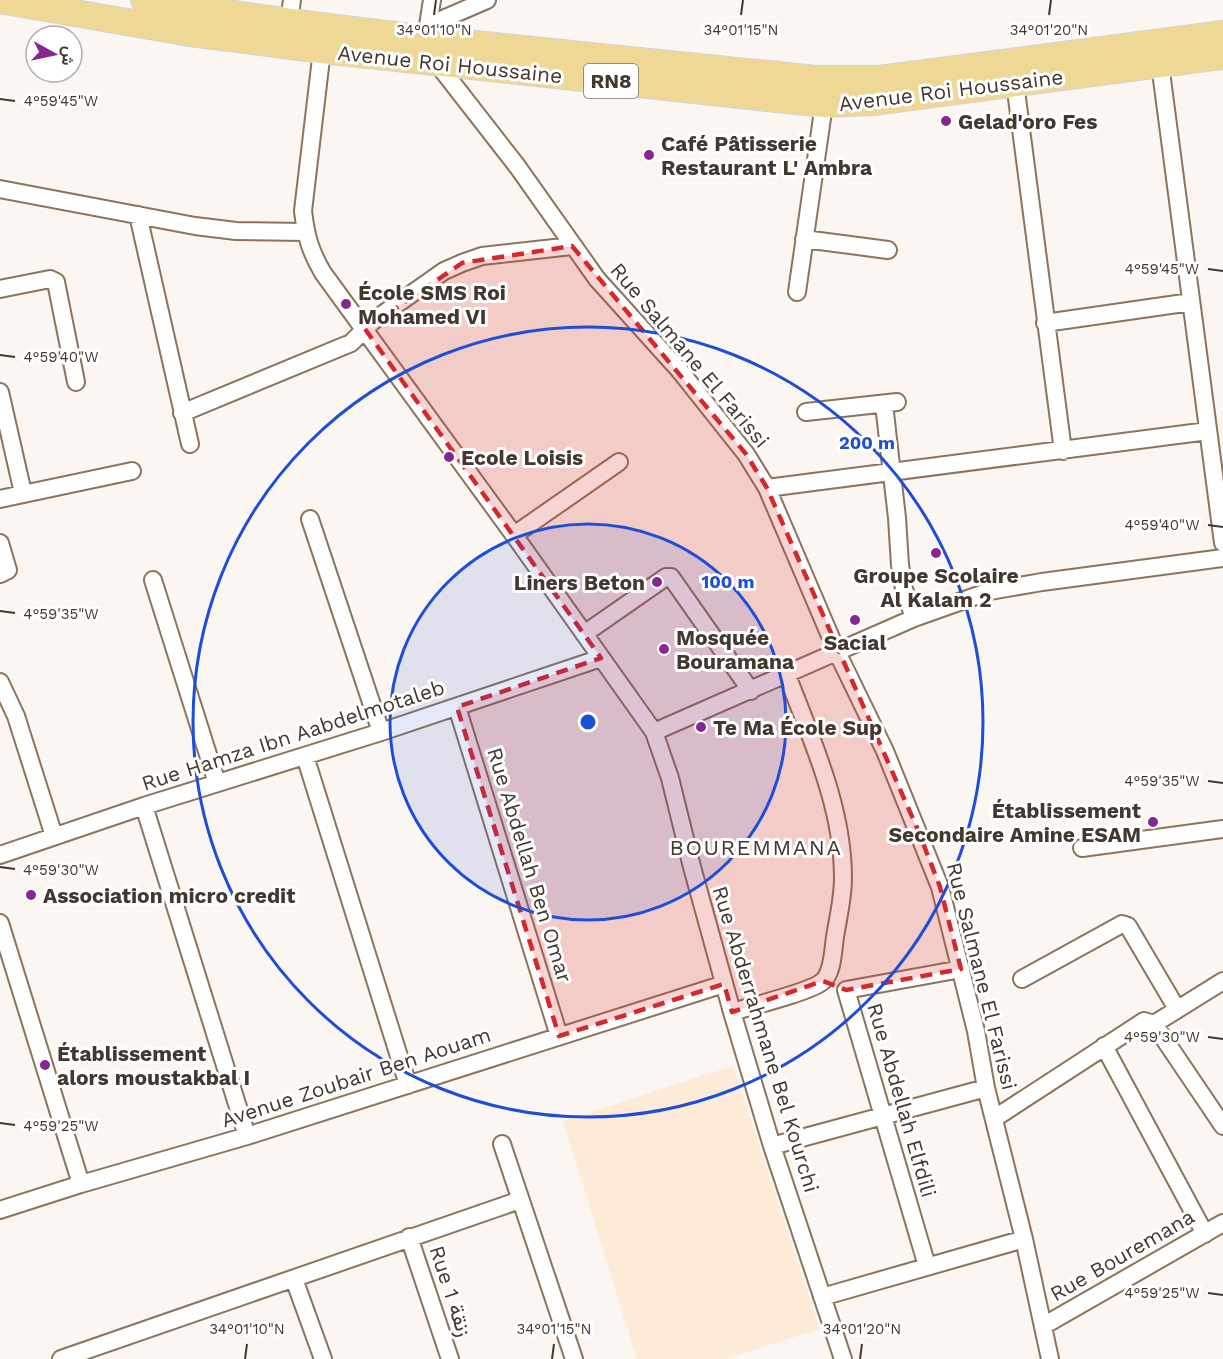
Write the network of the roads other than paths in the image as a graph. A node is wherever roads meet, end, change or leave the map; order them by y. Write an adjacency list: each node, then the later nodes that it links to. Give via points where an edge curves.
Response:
1 (0, 0): 9 (main road, Avenue Roi Houssaine / RN8, via 190,33)
2 (144, 0): 5 (main road, Avenue Roi Houssaine / RN8)
3 (432, 0): 8 (street)
4 (487, 0): 8 (street)
5 (192, 4): 6 (main road, Avenue Roi Houssaine / RN8)
6 (291, 11): 8 (main road, Avenue Roi Houssaine / RN8)
7 (1223, 34): 8 (main road, Avenue Roi Houssaine / RN8, via 848,80)
8 (430, 42): 9 (main road, Avenue Roi Houssaine / RN8); 13 (main road, Avenue Roi Houssaine / RN8); 18 (street, Rue Salmane El Farissi)
9 (322, 50): 16 (street, Rue Abderrahmane Bel Kourchi, via 304,190)
10 (1223, 56): 11 (main road, Avenue Roi Houssaine / RN8)
11 (1160, 64): 12 (main road, Avenue Roi Houssaine / RN8); 22 (street)
12 (1015, 83): 13 (main road, Avenue Roi Houssaine / RN8, via 873,102); 23 (street)
13 (824, 104): 17 (street)
14 (0, 189): 15 (street)
15 (138, 214): 16 (street, via 236,231); 28 (street)
16 (305, 232): 24 (street, Rue Abderrahmane Bel Kourchi, via 323,273)
17 (804, 239): 19 (street); 21 (street)
18 (572, 246): 24 (street, via 482,256 462,263 444,271); 36 (street, Rue Salmane El Farissi, via 708,405)
19 (888, 250)
20 (0, 289): 25 (street, via 50,279 56,282)
21 (797, 292)
22 (1191, 302): 23 (street); 29 (street)
23 (1045, 323): 31 (street)
24 (365, 329): 28 (street, via 351,343); 40 (street, Rue Abderrahmane Bel Kourchi)
25 (76, 382)
26 (0, 392): 33 (street)
27 (806, 412): 35 (street, via 891,403)
28 (182, 413): 30 (street)
29 (1208, 431): 31 (street); 42 (street)
30 (190, 444)
31 (1063, 451): 35 (street)
32 (619, 462): 40 (street)
33 (8, 463): 37 (street)
34 (132, 471): 37 (street)
35 (891, 471): 36 (street); 46 (street, via 900,565)
36 (767, 488): 48 (street, Rue Salmane El Farissi)
37 (23, 493): 38 (street)
38 (0, 499)
39 (310, 519): 54 (street)
40 (514, 535): 47 (street, Rue Abderrahmane Bel Kourchi)
41 (0, 543): 44 (street, via 8,570)
42 (1223, 543)
43 (1223, 558): 46 (street, via 1013,586)
44 (0, 574)
45 (153, 580): 57 (street)
46 (914, 618): 48 (street)
47 (584, 634): 49 (street, Rue Abderrahmane Bel Kourchi); 52 (street, via 671,577)
48 (837, 652): 50 (street); 64 (street, Rue Salmane El Farissi, via 885,751 940,887)
49 (601, 658): 53 (street, Rue Hamza Ibn Aabdelmotaleb); 55 (street, Rue Abderrahmane Bel Kourchi)
50 (788, 675): 52 (street); 66 (street, via 831,796 841,858 839,912 832,957)
51 (0, 682): 60 (street, via 16,716)
52 (751, 691): 55 (street)
53 (457, 707): 54 (street, Rue Hamza Ibn Aabdelmotaleb); 73 (street, Rue Abdellah Ben Omar)
54 (381, 732): 56 (street, Rue Hamza Ibn Aabdelmotaleb)
55 (654, 732): 68 (street, Rue Abderrahmane Bel Kourchi, via 670,778)
56 (305, 756): 57 (street, Rue Hamza Ibn Aabdelmotaleb); 75 (street)
57 (217, 783): 58 (street, Rue Hamza Ibn Aabdelmotaleb)
58 (144, 806): 60 (street, Rue Hamza Ibn Aabdelmotaleb); 80 (street)
59 (1223, 829): 61 (street)
60 (54, 836): 62 (street, Rue Hamza Ibn Aabdelmotaleb)
61 (1082, 848)
62 (0, 855)
63 (0, 923): 83 (street)
64 (961, 969): 69 (street, Rue Abdellah Elfdili); 76 (street, Rue Salmane El Farissi)
65 (1022, 979): 70 (street, via 1122,924 1128,926)
66 (823, 981): 69 (street); 71 (street)
67 (1223, 981): 70 (street)
68 (724, 984): 71 (street, Rue Abderrahmane Bel Kourchi); 73 (street, Avenue Zoubair Ben Aouam)
69 (846, 990): 77 (street, Rue Abdellah Elfdili)
70 (1177, 1010): 72 (street)
71 (732, 1012): 82 (street, Rue Abderrahmane Bel Kourchi)
72 (1154, 1024): 74 (street, via 1144,1021); 79 (street)
73 (560, 1036): 75 (street, Avenue Zoubair Ben Aouam)
74 (1104, 1046): 78 (street); 87 (street)
75 (408, 1085): 80 (street, Avenue Zoubair Ben Aouam)
76 (986, 1088): 77 (street); 78 (street, Rue Salmane El Farissi)
77 (884, 1116): 82 (street); 90 (street, Rue Abdellah Elfdili)
78 (995, 1118): 89 (street, Rue Salmane El Farissi)
79 (1223, 1126)
80 (247, 1137): 83 (street, Avenue Zoubair Ben Aouam)
81 (502, 1144): 84 (street)
82 (772, 1146): 92 (street, Rue Abderrahmane Bel Kourchi)
83 (81, 1184): 85 (street, Avenue Zoubair Ben Aouam)
84 (520, 1200): 88 (street); 97 (street)
85 (0, 1210)
86 (1223, 1223): 87 (street, Rue Bouremana)
87 (1205, 1234): 93 (street, Rue Bouremana)
88 (409, 1237): 91 (street); 96 (street, Rue 1 زنقة)
89 (1024, 1239): 90 (street); 93 (street, Rue Salmane El Farissi)
90 (927, 1266): 92 (street)
91 (294, 1279): 94 (street); 95 (street)
92 (822, 1297): 98 (street, Rue Abderrahmane Bel Kourchi)
93 (1043, 1326): 99 (street, Rue Salmane El Farissi)
94 (68, 1358)
95 (322, 1359)
96 (450, 1359)
97 (574, 1359)
98 (843, 1359)
99 (1050, 1359)

